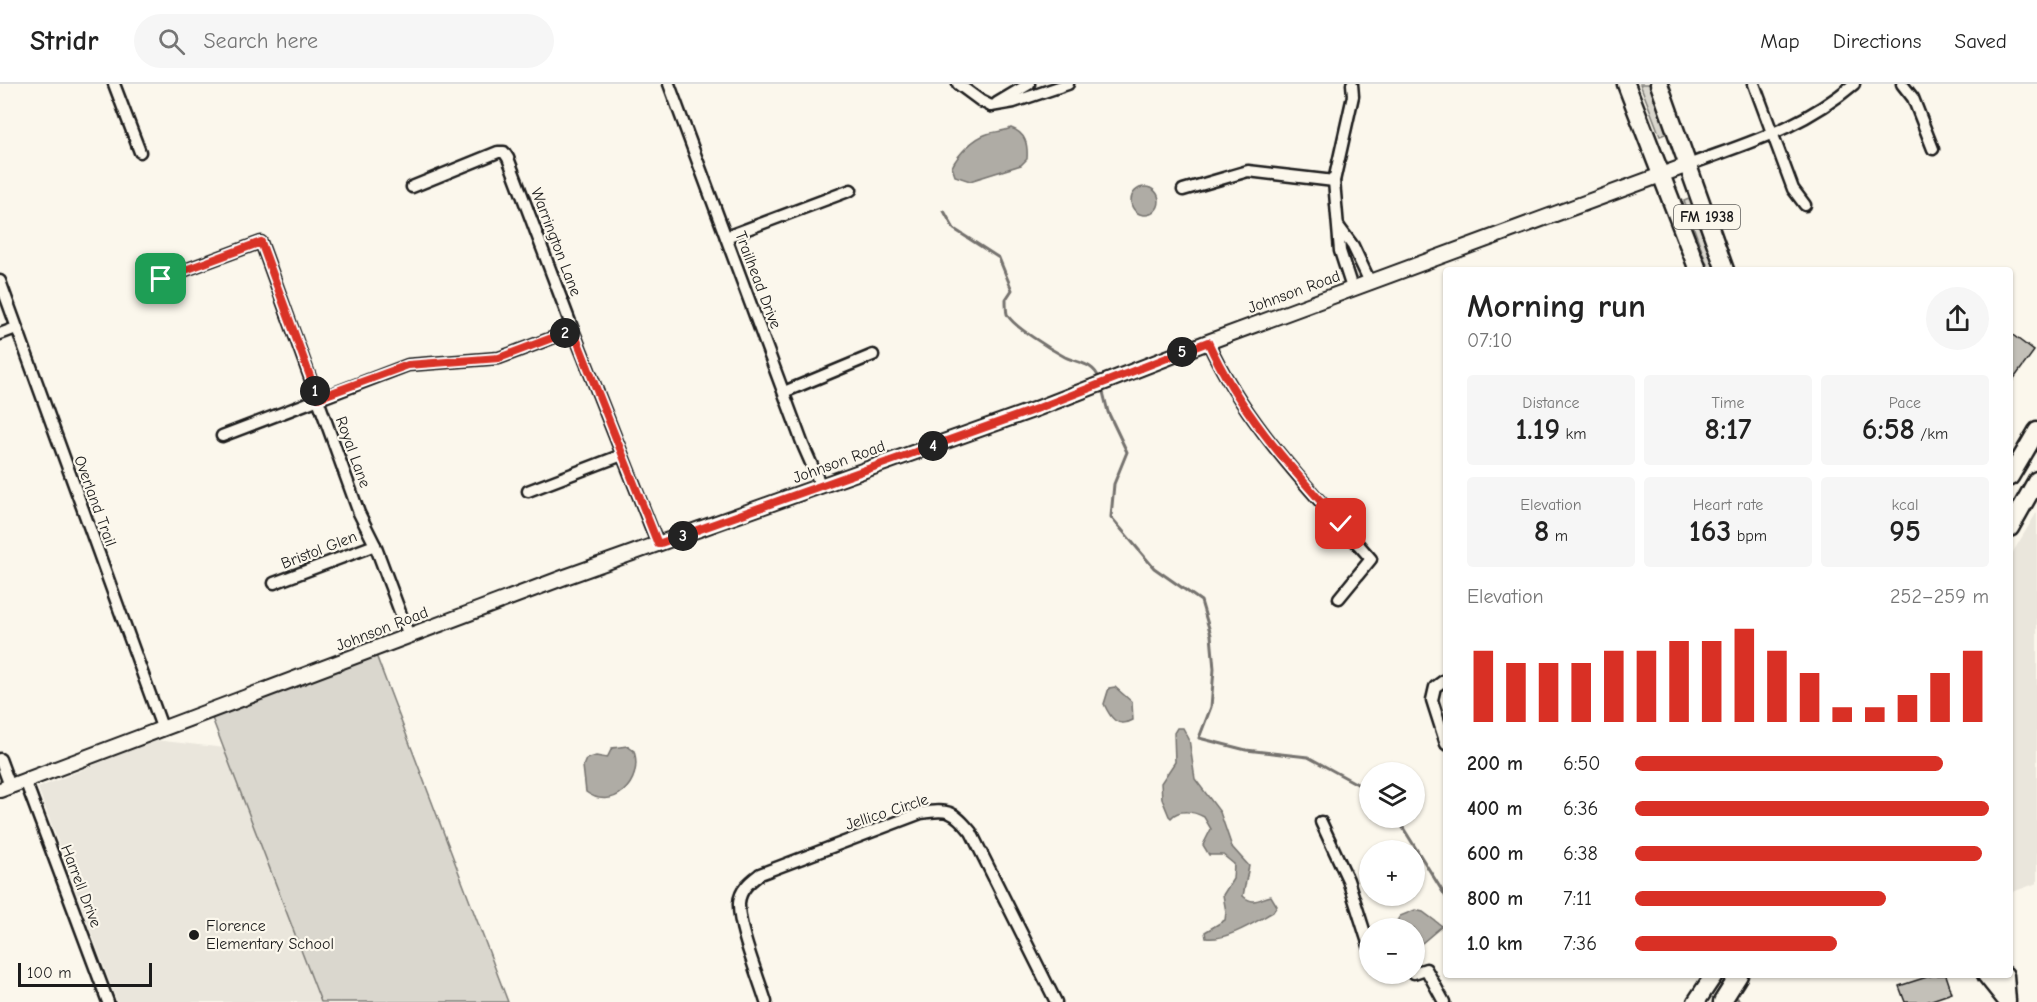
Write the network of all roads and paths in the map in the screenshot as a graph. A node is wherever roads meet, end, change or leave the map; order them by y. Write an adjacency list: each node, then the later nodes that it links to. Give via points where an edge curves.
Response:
1 (114, 84): 15 (street)
2 (669, 84): 24 (street, Trailhead Drive)
3 (958, 84): 12 (street)
4 (1029, 84): 12 (street)
5 (1352, 84): 18 (street, via 1353,96)
6 (1626, 84): 17 (main road, FM 1938)
7 (1659, 84): 16 (main road, FM 1938)
8 (1754, 84): 13 (street)
9 (1854, 84): 13 (street, via 1811,116)
10 (1902, 84): 14 (street, via 1913,98)
11 (1063, 85): 12 (street)
12 (991, 106)
13 (1772, 135): 16 (street); 22 (street, via 1793,189)
14 (1933, 150)
15 (140, 152)
16 (1688, 165): 17 (street, Johnson Road); 26 (main road, FM 1938)
17 (1662, 174): 25 (main road, FM 1938); 29 (street, Johnson Road)
18 (1334, 181): 21 (street, via 1248,171); 23 (street)
19 (412, 187): 32 (street, Warrington Lane, via 504,152)
20 (851, 190): 24 (street)
21 (1183, 190)
22 (1805, 205)
23 (1339, 227): 29 (street); 30 (street, via 1340,251)
24 (726, 237): 36 (street, Trailhead Drive)
25 (1697, 267)
26 (1724, 267)
27 (161, 279): 37 (street, Royal Lane, via 261,242)
28 (0, 281): 31 (street, Overland Trail)
29 (1370, 282): 30 (street, Johnson Road)
30 (1352, 288): 34 (street, Johnson Road)
31 (16, 328): 33 (street); 52 (street, Overland Trail)
32 (573, 330): 37 (street, via 499,358 408,365); 40 (street, Warrington Lane)
33 (0, 334)
34 (1208, 342): 43 (street, Johnson Road); 49 (street, via 1222,374 1271,442 1371,558)
35 (873, 355): 36 (street)
36 (784, 392): 43 (street, Trailhead Drive)
37 (318, 398): 39 (street); 47 (street, Royal Lane)
38 (2037, 431): 41 (main road)
39 (222, 436)
40 (622, 455): 44 (street); 46 (street, Warrington Lane)
41 (2013, 472)
42 (2037, 480): 45 (main road)
43 (821, 486): 46 (street, Johnson Road)
44 (528, 491)
45 (2013, 523)
46 (658, 544): 50 (street, Johnson Road)
47 (375, 545): 48 (street, Bristol Glen); 50 (street, Royal Lane)
48 (274, 583)
49 (1339, 598)
50 (409, 636): 52 (street, Johnson Road)
51 (1443, 681): 53 (street, via 1432,692)
52 (163, 730): 55 (street, Johnson Road)
53 (1443, 735)
54 (0, 759): 56 (street)
55 (25, 780): 56 (street, Johnson Road); 66 (street, Harrell Drive)
56 (5, 788)
57 (1321, 822): 58 (street, via 1348,880)
58 (1360, 918)
59 (1425, 969): 69 (street)
60 (1712, 978): 64 (main road)
61 (1737, 978): 70 (main road)
62 (1988, 978): 65 (main road)
63 (2005, 978): 65 (main road)
64 (1700, 997)
65 (2007, 1001)
66 (108, 1002)
67 (766, 1002): 68 (street, Jellico Circle, via 741,920 739,901 746,885 770,870 921,813 940,810 958,815 971,831)
68 (1056, 1002)
69 (1444, 1002)
70 (1722, 1002)

